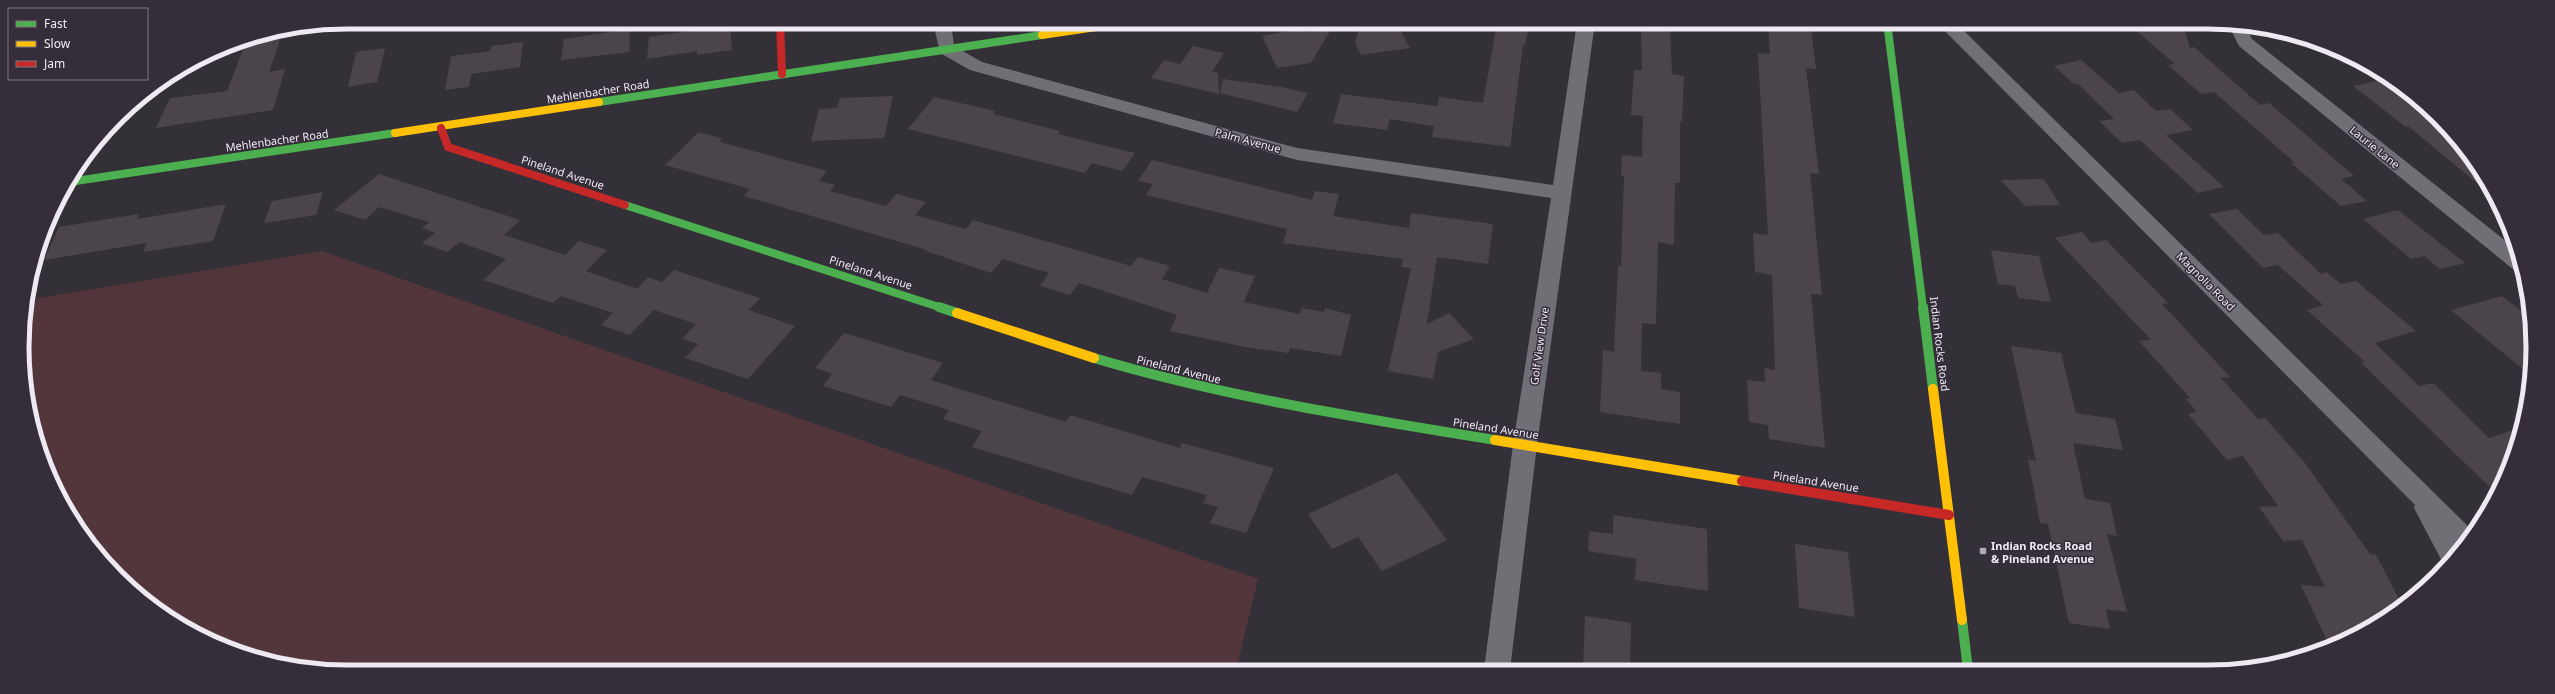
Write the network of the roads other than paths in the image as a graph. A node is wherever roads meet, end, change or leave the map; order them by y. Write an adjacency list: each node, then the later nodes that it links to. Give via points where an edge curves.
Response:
1 (780, 29): 9 (street)
2 (943, 29): 8 (street)
3 (1082, 29): 8 (street, Mehlenbacher Road)
4 (1585, 29): 12 (street, Golf View Drive)
5 (1888, 29): 16 (street, Indian Rocks Road)
6 (1952, 29): 15 (street, Magnolia Road)
7 (2239, 31): 13 (street, Laurie Lane, via 2245,42)
8 (946, 49): 9 (street, Mehlenbacher Road); 12 (street, Palm Avenue, via 976,66 1297,154)
9 (782, 74): 10 (street, Mehlenbacher Road)
10 (441, 128): 11 (street, Mehlenbacher Road); 14 (street, Pineland Avenue, via 448,147 1141,373 1263,401)
11 (76, 181)
12 (1561, 193): 14 (street, Golf View Drive)
13 (2513, 259)
14 (1525, 445): 16 (street, Pineland Avenue); 19 (street, Golf View Drive)
15 (2418, 492): 17 (street, Magnolia Road); 18 (street)
16 (1949, 515): 20 (street, Indian Rocks Road)
17 (2463, 537)
18 (2449, 554)
19 (1498, 665)
20 (1967, 665)

